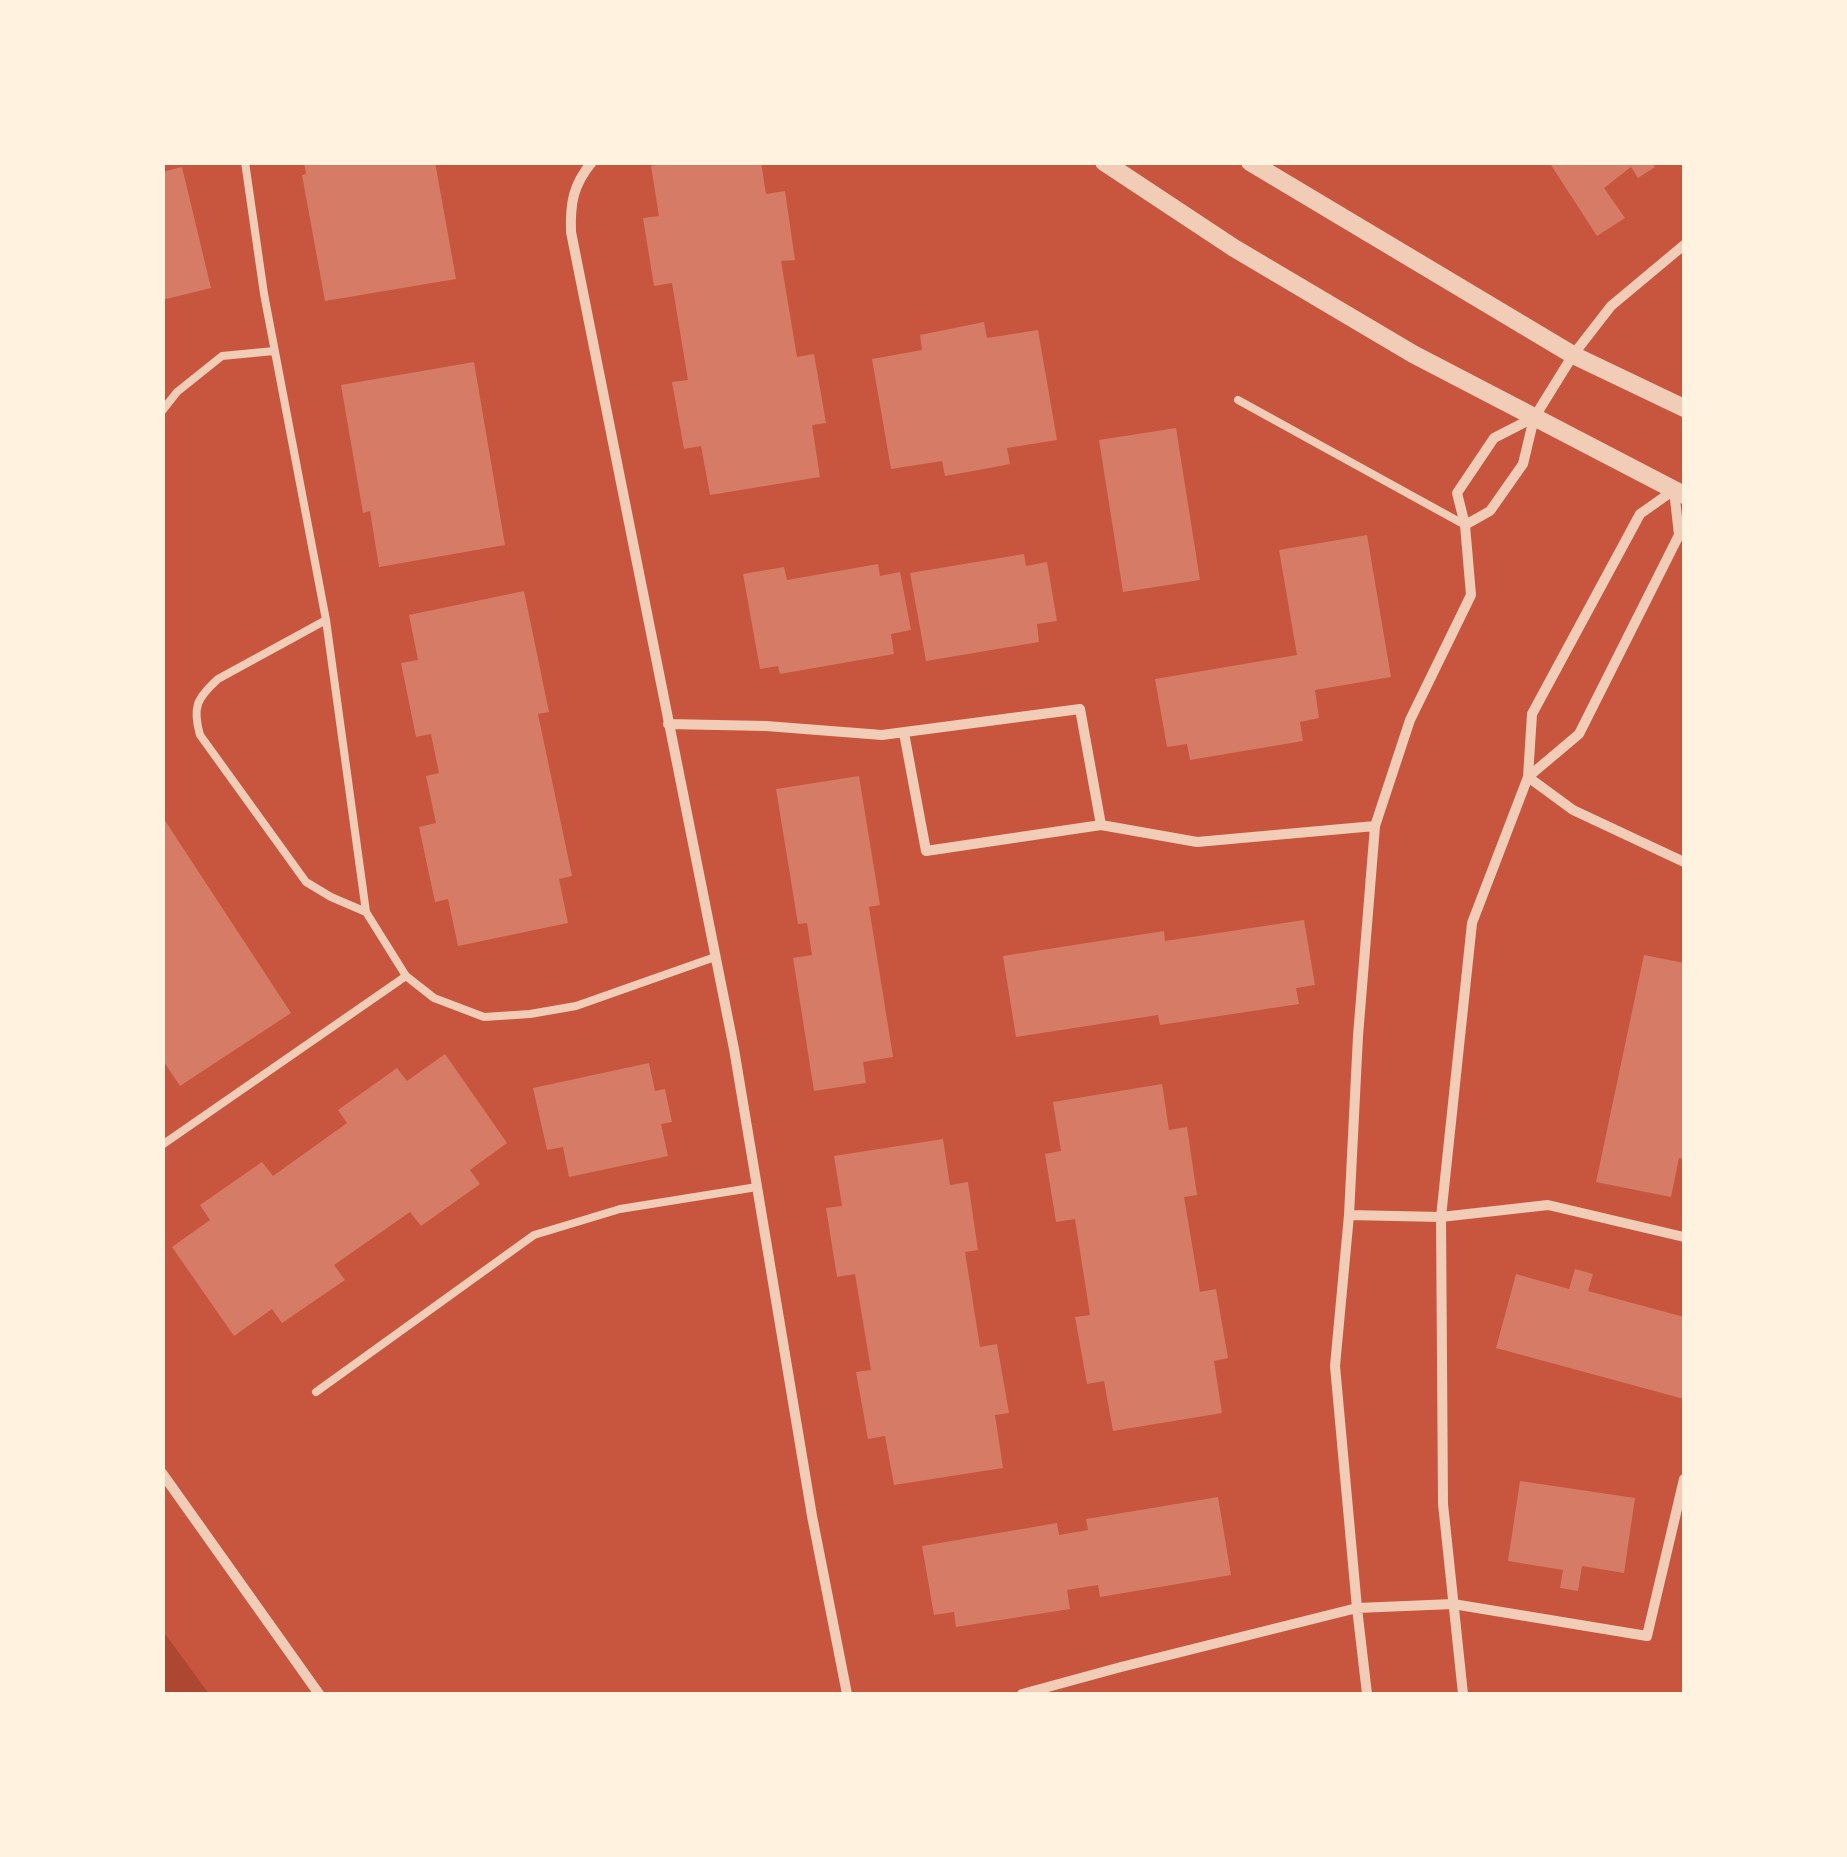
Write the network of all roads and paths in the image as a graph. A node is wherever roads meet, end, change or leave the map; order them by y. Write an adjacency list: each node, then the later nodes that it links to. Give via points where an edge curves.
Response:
1 (245, 162): 6 (lane)
2 (592, 162): 15 (street, via 570,204 571,232)
3 (1104, 162): 11 (street, via 1234,248)
4 (1250, 162): 7 (street)
5 (1684, 245): 7 (street, via 1612,306)
6 (274, 351): 10 (lane, via 222,356); 14 (lane)
7 (1574, 355): 9 (street); 11 (street)
8 (1238, 400): 13 (lane)
9 (1684, 408)
10 (162, 411)
11 (1534, 418): 12 (street); 13 (street, via 1523,464 1490,511); 13 (street, via 1494,438 1457,493)
12 (1679, 493): 17 (street, via 1679,535 1580,734); 17 (street, via 1640,514 1532,714)
13 (1465, 525): 19 (street, via 1470,595 1410,720)
14 (326, 620): 21 (lane); 21 (lane, via 218,680 196,706 196,722 306,882)
15 (668, 724): 16 (street); 22 (street)
16 (904, 733): 18 (street, via 1080,709); 18 (street, via 926,851)
17 (1528, 777): 20 (street, via 1573,810); 27 (street, via 1472,923)
18 (1101, 825): 19 (street, via 1198,842)
19 (1375, 826): 26 (street)
20 (1684, 862)
21 (366, 912): 23 (lane)
22 (714, 957): 23 (lane, via 576,1006 484,1018 434,998); 25 (street)
23 (406, 976): 24 (lane)
24 (162, 1145)
25 (757, 1186): 29 (lane, via 620,1209 534,1235); 35 (street)
26 (1349, 1215): 27 (street); 33 (street, via 1336,1366)
27 (1441, 1217): 28 (street, via 1548,1205); 32 (street, via 1443,1504)
28 (1684, 1237)
29 (316, 1392)
30 (162, 1473): 34 (street)
31 (1684, 1479): 32 (street, via 1647,1636)
32 (1453, 1604): 33 (street); 38 (street)
33 (1357, 1608): 36 (street); 37 (street)
34 (320, 1694)
35 (847, 1694)
36 (1022, 1694)
37 (1367, 1694)
38 (1463, 1694)

